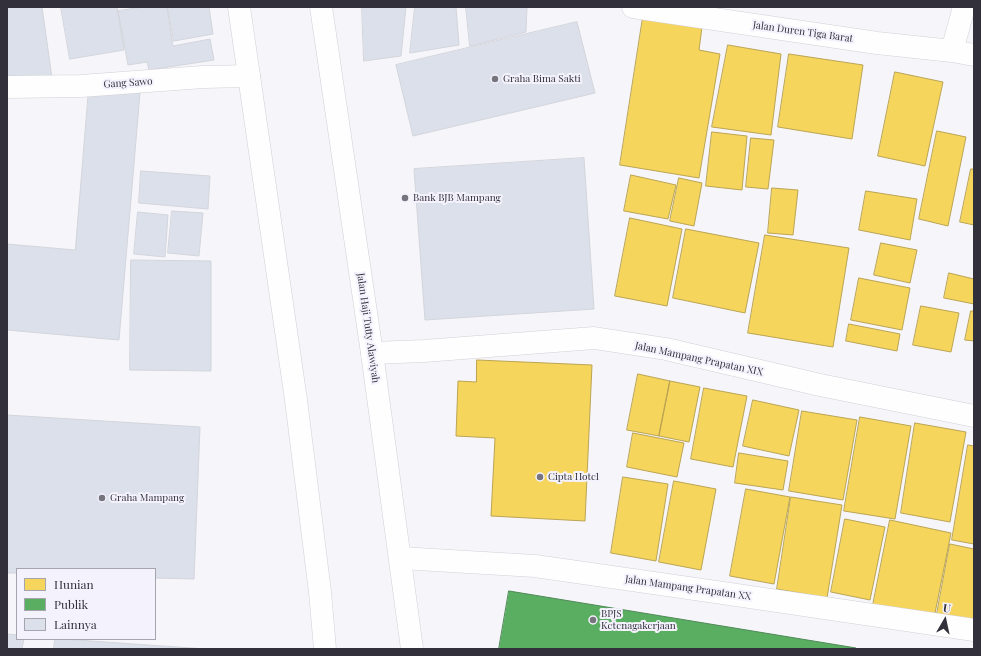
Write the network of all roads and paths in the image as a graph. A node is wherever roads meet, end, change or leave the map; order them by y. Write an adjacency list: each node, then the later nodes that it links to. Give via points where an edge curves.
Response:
1 (239, 7): 7 (street)
2 (321, 7): 9 (street, Jalan Haji Tutty Alawiyah)
3 (633, 7): 5 (street, Jalan Duren Tiga Barat, via 877,43)
4 (964, 7): 5 (street)
5 (952, 51): 6 (street, Jalan Duren Tiga Barat)
6 (974, 55)
7 (249, 76): 8 (street, Gang Sawo, via 82,86); 13 (street, via 296,400)
8 (7, 87)
9 (372, 353): 10 (street, Jalan Mampang Prapatan XIX, via 594,338 666,349 820,385); 11 (street, Jalan Haji Tutty Alawiyah)
10 (974, 416)
11 (400, 558): 12 (street, Jalan Mampang Prapatan XX, via 535,566); 14 (street, Jalan Haji Tutty Alawiyah)
12 (974, 630)
13 (326, 649)
14 (412, 649)

